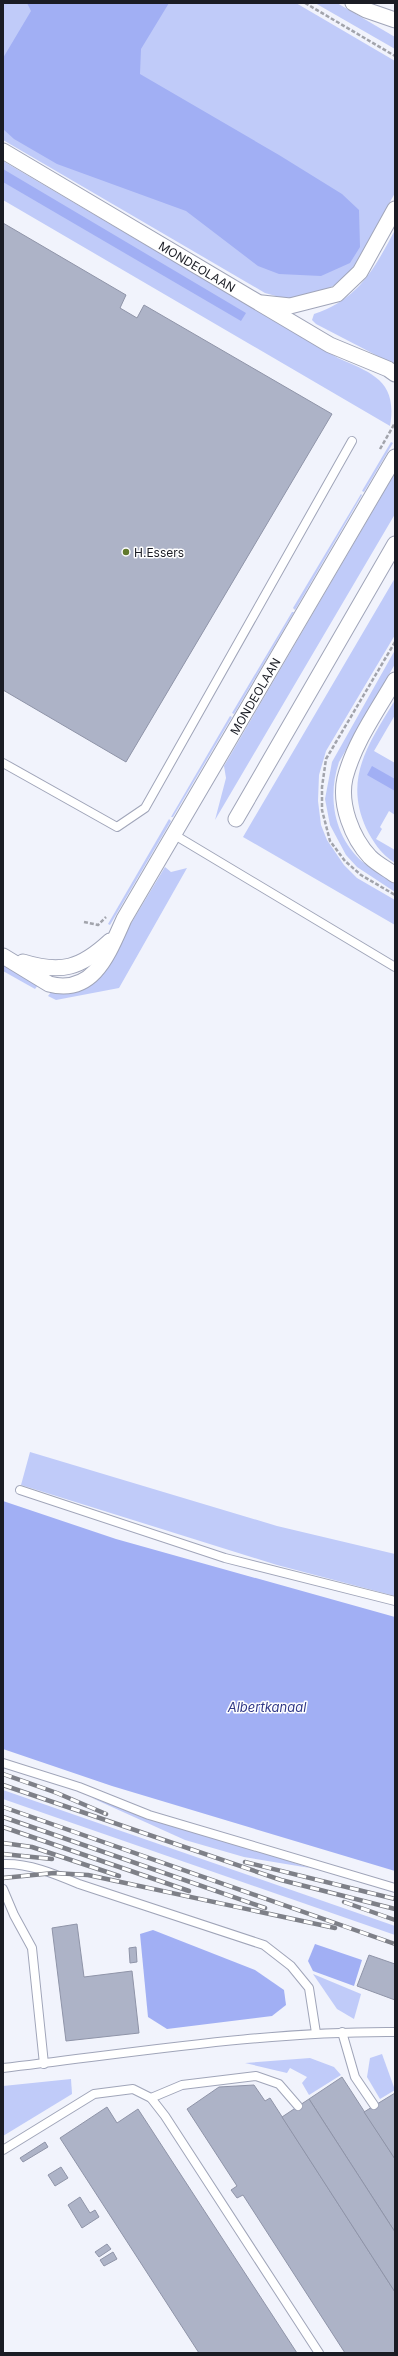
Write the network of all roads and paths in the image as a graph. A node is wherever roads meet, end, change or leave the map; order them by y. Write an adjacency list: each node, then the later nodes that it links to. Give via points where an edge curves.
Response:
1 (305, 3): 5 (path)
2 (359, 7): 3 (street); 4 (street)
3 (395, 20)
4 (395, 30)
5 (395, 56)
6 (3, 151): 8 (street, MONDEOLAAN)
7 (395, 209): 8 (street, via 360,272 337,294 290,306)
8 (255, 302): 9 (street, MONDEOLAAN, via 330,345)
9 (395, 374)
10 (352, 441): 14 (lane, via 146,808 117,827)
11 (395, 457): 16 (street, MONDEOLAAN)
12 (395, 544): 15 (street)
13 (395, 680): 17 (street, via 353,758 345,779 344,797 353,832 362,848 371,858)
14 (3, 763)
15 (236, 819)
16 (174, 834): 18 (street, MONDEOLAAN, via 117,935 87,961 67,968 51,969); 19 (lane)
17 (395, 875)
18 (3, 956)
19 (395, 967)
20 (20, 1490): 21 (lane, via 224,1558)
21 (395, 1601)
22 (3, 1763): 24 (lane, via 149,1815)
23 (3, 1864): 28 (lane, via 54,1873 79,1884 264,1945 291,1966 309,1988)
24 (395, 1888)
25 (3, 1889): 29 (lane, via 32,1948)
26 (342, 2032): 27 (lane); 28 (lane); 32 (lane, via 355,2077)
27 (395, 2032)
28 (316, 2033): 29 (lane)
29 (44, 2064): 30 (lane)
30 (3, 2068)
31 (151, 2098): 33 (lane, via 182,2085 256,2076 279,2084); 34 (lane, via 133,2089 94,2094); 35 (lane, via 166,2116)
32 (374, 2105)
33 (298, 2106)
34 (3, 2150)
35 (318, 2353)

